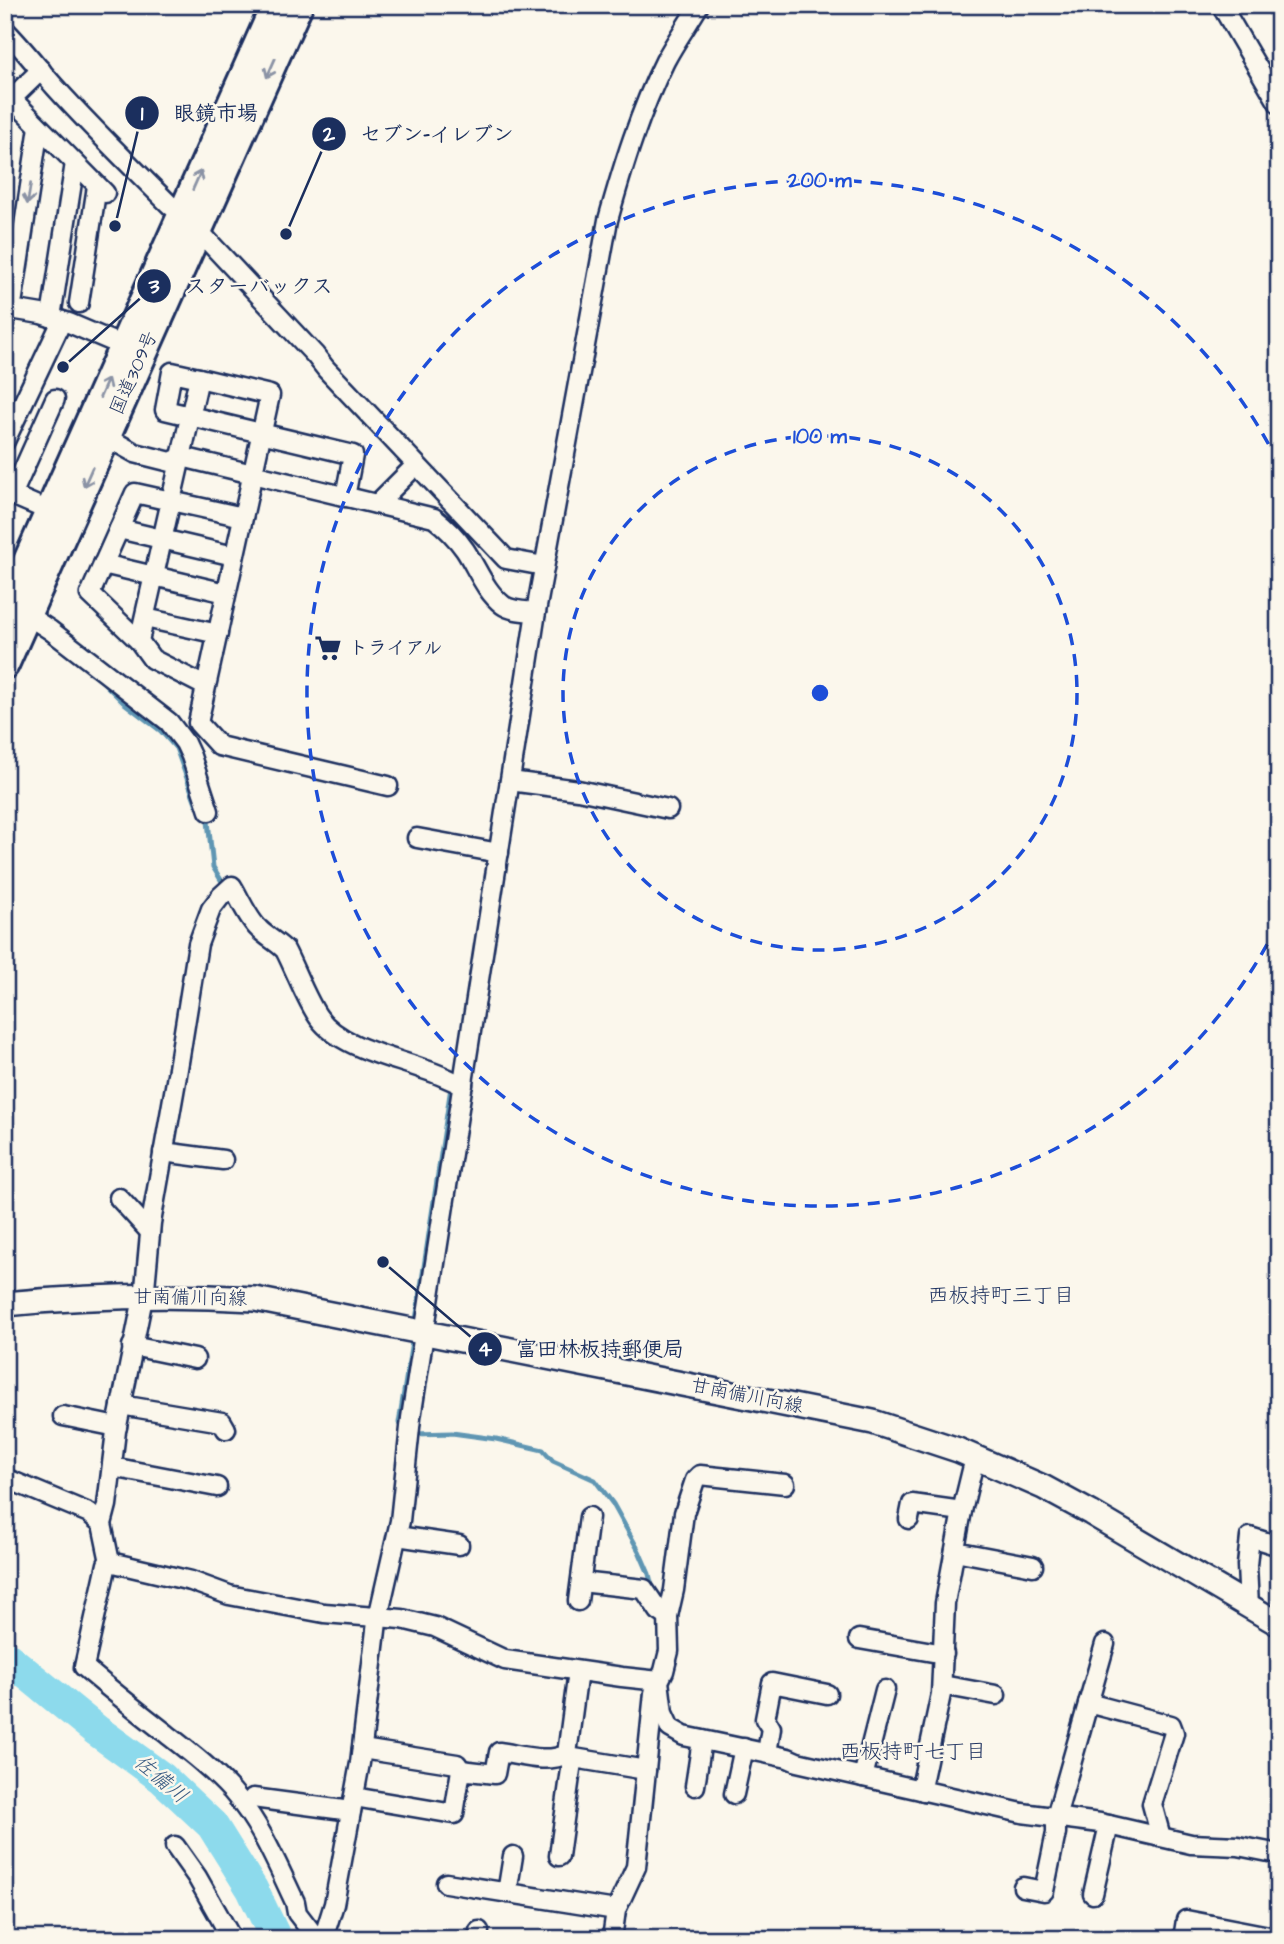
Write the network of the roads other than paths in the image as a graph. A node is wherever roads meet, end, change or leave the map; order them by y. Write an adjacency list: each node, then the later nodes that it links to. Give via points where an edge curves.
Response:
1 (275, 5): 11 (highway, 国道309号, one-way to 1)
2 (299, 5): 11 (highway, 国道309号, one-way to 11)
3 (699, 5): 35 (street, via 665,61 622,168 608,220)
4 (1221, 5): 8 (street)
5 (5, 30): 6 (street)
6 (41, 70): 7 (street); 11 (street, via 111,147)
7 (8, 101): 9 (street)
8 (1279, 104)
9 (39, 127): 10 (street); 13 (street, one-way to 13, via 13,298)
10 (75, 163): 12 (street, via 101,189); 14 (street)
11 (190, 222): 15 (highway, 国道309号); 21 (highway, 国道309号); 23 (street)
12 (79, 303)
13 (6, 312): 14 (street)
14 (57, 319): 15 (street); 20 (street)
15 (123, 346): 29 (highway, 国道309号, one-way to 15)
16 (199, 378): 18 (street); 18 (street, via 172,372 165,410); 19 (street, via 270,395)
17 (55, 399): 25 (street)
18 (191, 416): 19 (street); 22 (street)
19 (262, 432): 24 (street); 26 (street, via 354,454)
20 (5, 441)
21 (103, 441): 22 (street, via 171,462); 38 (highway, 国道309号, one-way to 38)
22 (182, 457): 24 (street); 27 (street)
23 (415, 465): 28 (street); 35 (street, via 506,559)
24 (253, 475): 26 (street); 30 (street)
25 (13, 495): 29 (street)
26 (345, 497): 28 (street)
27 (171, 501): 30 (street); 31 (street, via 135,493); 32 (street)
28 (377, 504): 39 (street, via 434,518 450,530 504,606)
29 (49, 511): 38 (highway, 国道309号)
30 (243, 517): 33 (street)
31 (119, 529): 32 (street); 34 (street)
32 (162, 539): 33 (street); 36 (street)
33 (234, 556): 37 (street)
34 (103, 564): 36 (street); 42 (street, via 90,594)
35 (544, 566): 39 (street)
36 (153, 576): 37 (street); 40 (street)
37 (226, 593): 41 (street)
38 (17, 603): 43 (highway, 国道309号); 48 (street, via 169,722 191,756)
39 (536, 612): 45 (street)
40 (145, 618): 41 (street); 42 (street)
41 (218, 634): 44 (street)
42 (139, 641): 44 (street, via 152,659)
43 (5, 664)
44 (205, 686): 46 (street, via 198,723 219,746)
45 (510, 781): 47 (street); 50 (street)
46 (388, 786)
47 (668, 809)
48 (209, 811)
49 (417, 838): 50 (street)
50 (499, 853): 51 (street)
51 (463, 1085): 52 (street, via 377,1054 328,1028 317,1016 285,950 252,922 232,886 211,909 198,944); 58 (street)
52 (163, 1152): 53 (street); 55 (street)
53 (223, 1160)
54 (120, 1198): 55 (street)
55 (150, 1232): 56 (street)
56 (144, 1296): 57 (main road, 甘南備川向線); 58 (main road, 甘南備川向線, via 255,1299); 59 (street)
57 (5, 1304)
58 (425, 1332): 65 (main road, 甘南備川向線, via 873,1422); 74 (street)
59 (132, 1346): 60 (street); 61 (street)
60 (195, 1359)
61 (121, 1405): 63 (street); 64 (street, via 222,1422)
62 (62, 1416): 63 (street)
63 (117, 1427): 66 (street)
64 (226, 1429)
65 (973, 1456): 70 (street); 82 (main road, 甘南備川向線, via 1065,1498)
66 (111, 1467): 69 (street); 73 (street)
67 (5, 1478): 73 (street, via 89,1513)
68 (785, 1484): 84 (street, via 700,1475 695,1480 684,1513)
69 (217, 1487)
70 (962, 1511): 72 (street, via 912,1504); 77 (street)
71 (589, 1517): 80 (street)
72 (909, 1519)
73 (102, 1524): 78 (street)
74 (397, 1536): 75 (street); 83 (street)
75 (458, 1545)
76 (1279, 1546): 82 (street, via 1250,1537)
77 (955, 1551): 79 (street); 88 (street)
78 (110, 1562): 83 (street, via 229,1595 324,1613); 123 (street, via 85,1667 201,1761 233,1793 266,1841 298,1913)
79 (1032, 1566)
80 (581, 1582): 81 (street); 84 (street, via 644,1589)
81 (578, 1601)
82 (1249, 1607): 85 (main road, 甘南備川向線)
83 (379, 1617): 89 (street, via 435,1627 505,1660); 98 (street)
84 (668, 1618): 90 (street, via 669,1651)
85 (1279, 1625)
86 (859, 1639): 88 (street)
87 (1105, 1644): 95 (street)
88 (944, 1654): 91 (street)
89 (578, 1671): 90 (street); 100 (street)
90 (657, 1680): 96 (street, via 670,1728); 102 (street)
91 (942, 1685): 94 (street); 105 (street)
92 (885, 1690): 103 (street)
93 (827, 1693): 99 (street, via 772,1683 765,1719 771,1728)
94 (996, 1695)
95 (1088, 1703): 109 (street); 111 (street, via 1171,1725 1174,1732 1152,1804)
96 (702, 1740): 97 (street); 104 (street)
97 (744, 1748): 99 (street); 106 (street)
98 (362, 1749): 101 (street, via 457,1764); 108 (street)
99 (767, 1753): 103 (street)
100 (568, 1756): 101 (street, via 544,1759 499,1752 495,1774); 102 (street); 115 (street, via 572,1762)
101 (461, 1770): 108 (street, via 454,1814)
102 (646, 1770): 120 (street, via 636,1867)
103 (863, 1777): 105 (street)
104 (695, 1786)
105 (923, 1791): 109 (street)
106 (734, 1794)
107 (253, 1798): 108 (street)
108 (352, 1804): 124 (street)
109 (1056, 1817): 110 (street); 117 (street, via 1044,1891)
110 (1109, 1825): 111 (street); 119 (street)
111 (1161, 1837): 113 (street)
112 (175, 1846): 122 (street)
113 (1279, 1854)
114 (513, 1856): 118 (street)
115 (559, 1856)
116 (446, 1883): 118 (street)
117 (1023, 1887)
118 (507, 1893): 120 (street)
119 (1093, 1894)
120 (616, 1910): 125 (street)
121 (1279, 1938): 126 (street, via 1186,1920)
122 (232, 1939)
123 (317, 1939)
124 (323, 1939)
125 (611, 1939)
126 (1183, 1939)

